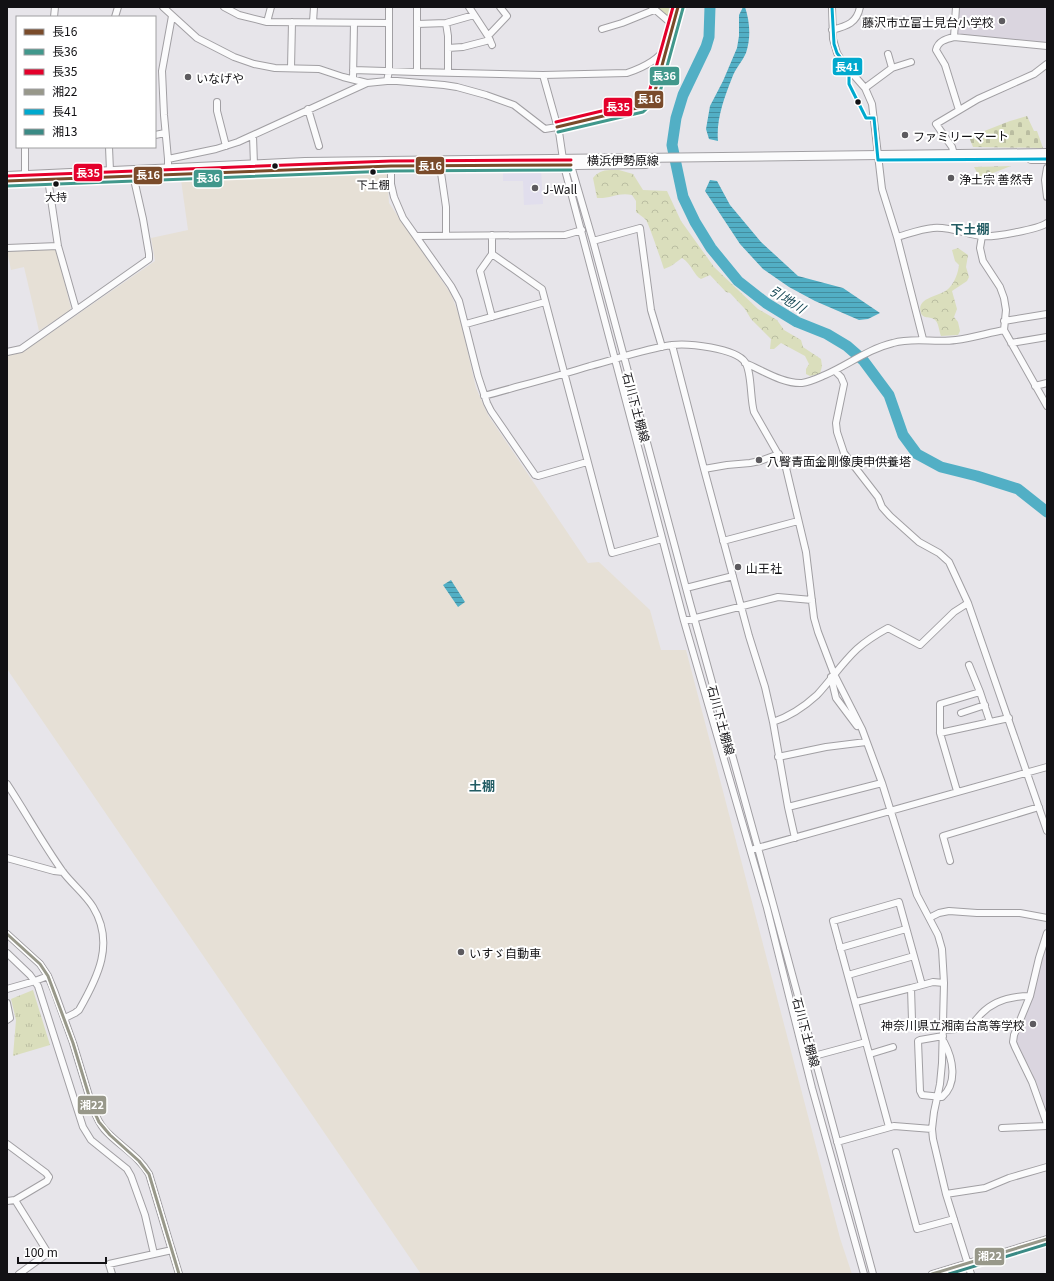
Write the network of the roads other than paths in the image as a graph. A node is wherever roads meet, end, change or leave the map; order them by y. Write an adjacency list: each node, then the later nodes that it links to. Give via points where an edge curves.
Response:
1 (163, 7): 15 (street)
2 (271, 7): 16 (street)
3 (314, 7): 18 (street)
4 (389, 7): 20 (street)
5 (417, 7): 22 (street)
6 (469, 7): 14 (street)
7 (501, 7): 27 (street, via 507,16)
8 (678, 7): 23 (street)
9 (832, 7): 25 (street)
10 (860, 7): 25 (street, via 855,20)
11 (956, 7): 26 (street)
12 (228, 8): 16 (street, via 239,15)
13 (653, 8): 23 (street); 24 (street, via 622,23)
14 (474, 15): 21 (street); 27 (street)
15 (172, 16): 33 (street, via 197,38 234,57 254,64); 48 (street, via 162,71)
16 (267, 22): 17 (street)
17 (292, 22): 18 (street); 33 (street)
18 (313, 22): 19 (street)
19 (354, 23): 20 (street); 35 (street)
20 (389, 23): 36 (street)
21 (446, 23): 22 (street); 29 (street)
22 (417, 24): 37 (street)
23 (673, 25): 39 (street, via 668,45 660,55 637,70 627,73)
24 (602, 29)
25 (832, 30): 43 (street, via 837,53)
26 (954, 37): 28 (street); 46 (street, via 945,39 936,50 945,65)
27 (490, 40): 29 (street)
28 (1047, 46)
29 (448, 48): 38 (street)
30 (888, 54): 34 (street)
31 (911, 62): 34 (street)
32 (1047, 64): 46 (street, via 1034,74)
33 (291, 68): 40 (street, via 319,69)
34 (892, 68): 43 (street)
35 (353, 70): 36 (street); 40 (street)
36 (389, 71): 37 (street); 41 (street)
37 (417, 72): 38 (street)
38 (448, 72): 39 (street)
39 (542, 75): 47 (street)
40 (353, 79): 42 (street)
41 (387, 81): 42 (street); 47 (street, via 457,87 514,105 544,129)
42 (367, 83): 45 (street)
43 (865, 88): 57 (street, via 874,111)
44 (217, 102): 51 (street)
45 (308, 109): 50 (street); 52 (street)
46 (959, 110): 56 (street, via 936,124)
47 (557, 127): 60 (street)
48 (165, 134): 49 (street); 58 (street)
49 (156, 135)
50 (253, 136): 51 (street); 61 (street)
51 (226, 146): 58 (street)
52 (319, 146)
53 (24, 148): 69 (street)
54 (109, 148): 66 (street)
55 (1047, 153): 56 (main road, 横浜伊勢原線)
56 (954, 154): 57 (main road, 横浜伊勢原線)
57 (878, 158): 59 (main road, 横浜伊勢原線); 60 (main road, 横浜伊勢原線); 79 (street, via 882,189)
58 (168, 159): 65 (street)
59 (1047, 159)
60 (567, 162): 61 (main road, 横浜伊勢原線, via 360,161); 63 (main road, 横浜伊勢原線); 74 (street, 石川下土棚線); 80 (street, 石川下土棚線)
61 (254, 165): 65 (main road, 横浜伊勢原線)
62 (391, 166): 63 (main road, 横浜伊勢原線); 67 (main road, 横浜伊勢原線); 77 (street, via 395,202)
63 (440, 166): 75 (street, via 446,207)
64 (1047, 168): 72 (street, via 1044,180)
65 (168, 169): 66 (main road, 横浜伊勢原線)
66 (110, 171): 69 (main road, 横浜伊勢原線)
67 (133, 175): 70 (main road, 横浜伊勢原線); 85 (street, via 149,259)
68 (7, 176): 69 (main road, 横浜伊勢原線)
69 (25, 178): 70 (main road, 横浜伊勢原線); 71 (main road, 横浜伊勢原線)
70 (48, 180): 81 (street)
71 (7, 181)
72 (1047, 197)
73 (1047, 223): 78 (street, via 1040,227)
74 (582, 230): 76 (street, via 565,235); 98 (street, 石川下土棚線)
75 (446, 235): 76 (street); 77 (street)
76 (492, 235): 83 (street)
77 (416, 236): 89 (street, via 451,286)
78 (982, 236): 79 (street, via 933,228); 88 (street, via 980,248 983,261 1000,287 1006,304)
79 (897, 237): 92 (street)
80 (592, 241): 95 (street, via 640,228 651,310); 97 (street, 石川下土棚線)
81 (58, 246): 82 (street); 85 (street)
82 (7, 248)
83 (492, 254): 84 (street, via 542,289); 87 (street, via 480,270)
84 (545, 302): 87 (street); 101 (street)
85 (76, 310): 96 (street, via 21,349)
86 (1047, 314): 88 (street)
87 (492, 316): 89 (street)
88 (1004, 321): 90 (street)
89 (466, 324): 104 (street)
90 (1004, 330): 92 (street, via 958,340); 93 (street)
91 (1047, 337): 93 (street)
92 (924, 339): 100 (street, via 893,343 866,353)
93 (1011, 342): 103 (street)
94 (672, 345): 95 (street); 99 (street, via 688,344 712,348 741,358); 108 (street)
95 (662, 348): 97 (street)
96 (7, 352)
97 (624, 356): 98 (street); 113 (street, 石川下土棚線)
98 (614, 359): 101 (street); 110 (street, 石川下土棚線)
99 (745, 363): 100 (street, via 795,383 804,383); 106 (street, via 754,412)
100 (835, 370): 115 (street, via 844,384 836,423 844,453 890,516 919,542 949,562)
101 (564, 374): 104 (street); 107 (street)
102 (1047, 383): 103 (street)
103 (1035, 386): 105 (street)
104 (484, 396): 107 (street, via 491,411 535,475)
105 (1047, 406)
106 (779, 454): 108 (street, via 756,462); 109 (street, via 786,468)
107 (587, 462): 110 (street, via 612,552)
108 (704, 470): 111 (street)
109 (798, 521): 111 (street); 114 (street, via 806,552)
110 (662, 539): 118 (street, 石川下土棚線)
111 (723, 540): 112 (street)
112 (733, 576): 113 (street); 116 (street)
113 (686, 588): 117 (street, 石川下土棚線)
114 (812, 600): 116 (street, via 778,597); 120 (street, via 818,632)
115 (968, 603): 120 (street, via 954,612 920,645 888,628 873,636); 124 (street)
116 (741, 606): 117 (street); 125 (street)
117 (694, 619): 118 (street); 141 (street, 石川下土棚線)
118 (684, 621): 142 (street, 石川下土棚線)
119 (969, 665): 121 (street)
120 (833, 675): 125 (street, via 809,702); 128 (street); 128 (street, via 833,691 836,698)
121 (980, 692): 122 (street); 127 (street, via 940,704)
122 (985, 705): 123 (street); 126 (street)
123 (961, 713)
124 (1009, 718): 126 (street); 132 (street)
125 (773, 722): 130 (street)
126 (990, 722): 127 (street)
127 (940, 733): 135 (street)
128 (864, 735): 129 (street)
129 (866, 742): 130 (street); 133 (street)
130 (778, 757): 136 (street)
131 (1047, 767): 132 (street)
132 (1027, 772): 135 (street); 137 (street)
133 (882, 783): 136 (street); 138 (street)
134 (7, 784): 145 (street)
135 (957, 791): 138 (street)
136 (788, 807): 140 (street)
137 (1039, 807): 139 (street); 144 (street, via 943,836)
138 (891, 811): 140 (street); 146 (street, via 917,895)
139 (1047, 831)
140 (796, 838): 141 (street)
141 (758, 848): 142 (street); 171 (street, 石川下土棚線)
142 (751, 850): 192 (street, 石川下土棚線, via 812,1088)
143 (7, 858): 145 (street)
144 (950, 861)
145 (64, 872): 164 (street, via 92,906 104,938 102,958 82,1005 76,1013)
146 (929, 918): 147 (street, via 949,911 1020,913); 157 (street, via 942,948)
147 (1047, 918)
148 (906, 929): 151 (street); 151 (street, via 899,902 833,921); 153 (street)
149 (1047, 933): 161 (street)
150 (7, 934): 155 (street, via 40,964)
151 (840, 948): 154 (street)
152 (7, 954): 156 (street)
153 (914, 956): 154 (street); 158 (street)
154 (848, 975): 162 (street)
155 (48, 976): 156 (street); 164 (street)
156 (36, 981): 160 (street); 187 (street, via 83,1127 91,1140 131,1176 145,1215)
157 (944, 983): 158 (street); 167 (street)
158 (922, 985): 159 (street)
159 (911, 988): 162 (street); 166 (street)
160 (7, 989)
161 (1030, 996): 167 (street, via 1015,996 998,1003 982,1013 969,1026); 173 (street, via 1016,1027 1013,1042 1032,1082)
162 (856, 1002): 168 (street)
163 (7, 1004): 165 (street, via 10,1018)
164 (65, 1018): 186 (street, via 97,1119 111,1136 144,1165)
165 (7, 1020)
166 (912, 1020)
167 (943, 1035): 172 (street, via 942,1072); 172 (street, via 949,1052 953,1079 948,1092 942,1097); 172 (street, via 918,1041 920,1091 922,1094)
168 (866, 1042): 170 (street); 171 (street)
169 (893, 1047): 170 (street)
170 (870, 1054): 174 (street)
171 (814, 1056): 177 (street, 石川下土棚線)
172 (937, 1097): 176 (street)
173 (1047, 1125): 175 (street)
174 (889, 1127): 176 (street); 177 (street)
175 (1002, 1128)
176 (932, 1129): 181 (street)
177 (837, 1142): 193 (street, 石川下土棚線)
178 (7, 1144): 182 (street, via 49,1177 47,1181)
179 (896, 1152): 184 (street, via 917,1229)
180 (1047, 1167): 181 (street, via 1008,1178 985,1188)
181 (946, 1194): 184 (street)
182 (15, 1200): 183 (street); 189 (street, via 48,1253)
183 (7, 1201)
184 (954, 1219): 188 (street)
185 (1047, 1238): 188 (street)
186 (172, 1250): 187 (street); 191 (street)
187 (154, 1254): 190 (street, via 109,1264)
188 (967, 1263): 194 (street); 195 (street)
189 (19, 1274)
190 (112, 1274)
191 (179, 1274)
192 (864, 1274)
193 (873, 1274)
194 (932, 1274)
195 (971, 1274)

